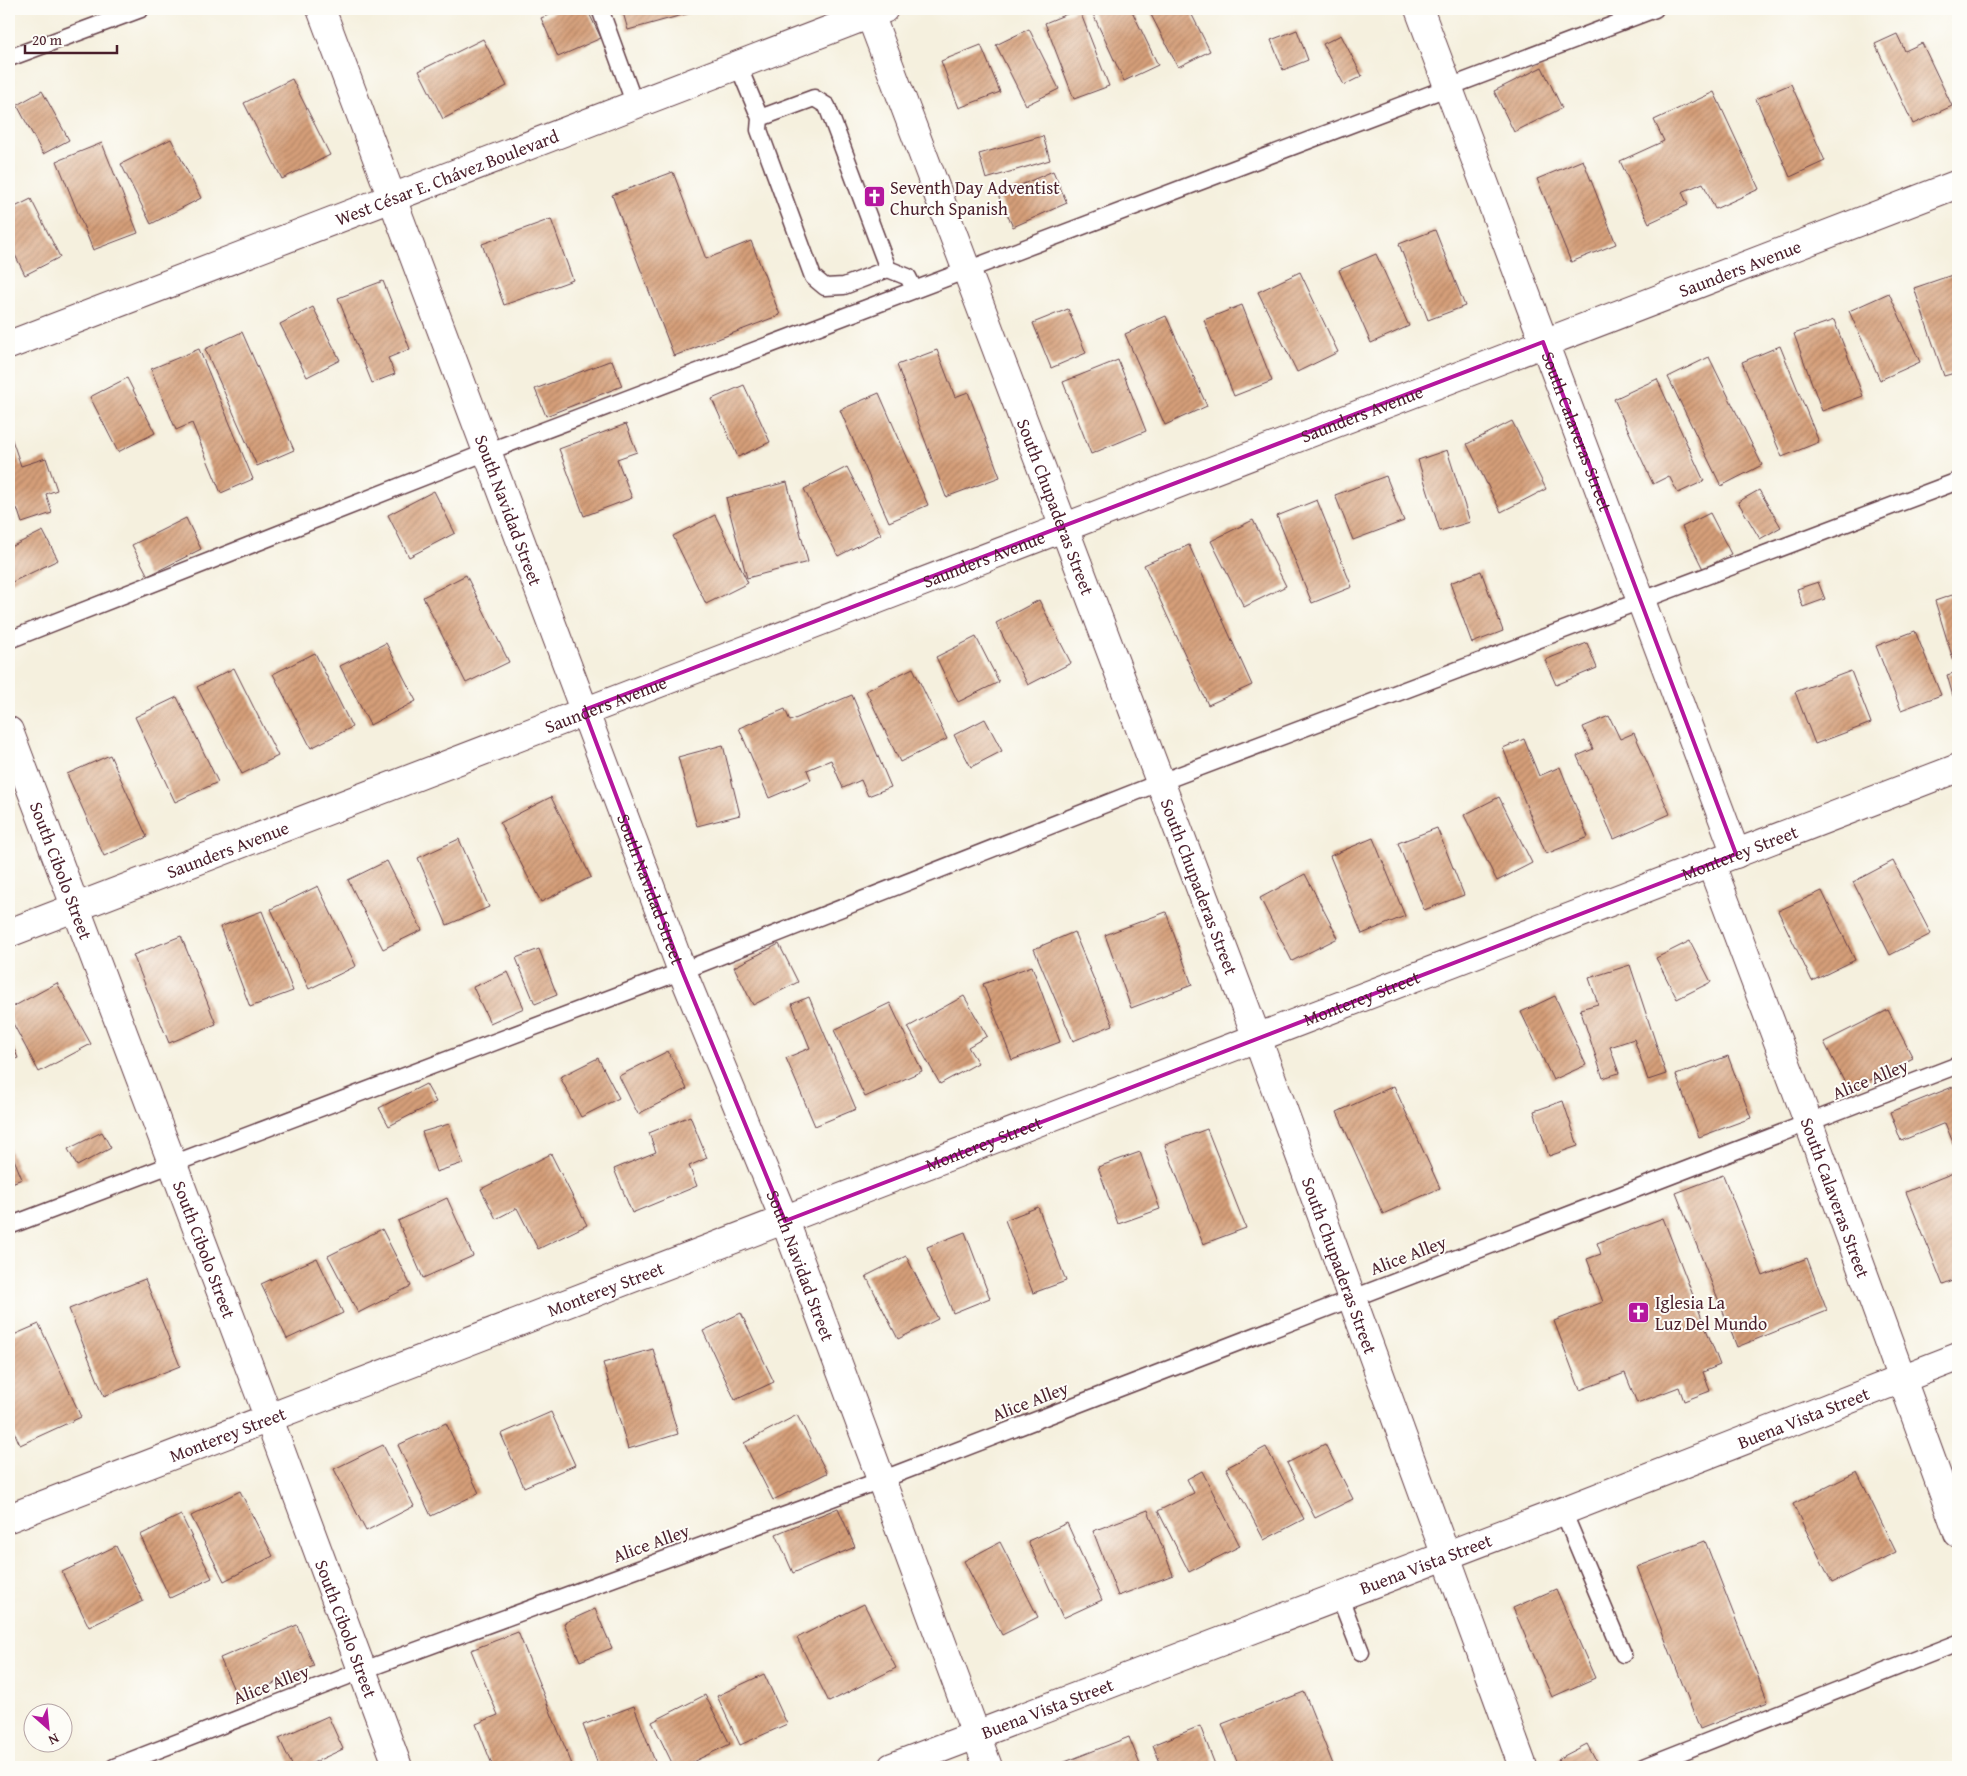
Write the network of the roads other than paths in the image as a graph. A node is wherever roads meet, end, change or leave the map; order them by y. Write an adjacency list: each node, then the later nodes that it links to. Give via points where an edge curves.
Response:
1 (141, 9): 7 (lane)
2 (321, 9): 13 (street, South Navidad Street)
3 (600, 9): 10 (lane)
4 (1419, 9): 9 (street, South Calaveras Street)
5 (1655, 9): 9 (lane)
6 (874, 11): 8 (street, West César E. Chávez Boulevard); 15 (street, South Chupaderas Street)
7 (9, 58)
8 (738, 65): 10 (street, West César E. Chávez Boulevard); 11 (lane)
9 (1448, 87): 15 (lane); 17 (street, South Calaveras Street)
10 (635, 105): 13 (street, West César E. Chávez Boulevard)
11 (757, 111): 14 (lane, via 814,98 827,106); 14 (lane, via 759,130 812,277 825,287 844,286)
12 (1958, 184): 17 (street, Saunders Avenue)
13 (393, 198): 18 (street, West César E. Chávez Boulevard); 19 (street, South Navidad Street)
14 (888, 269): 16 (lane)
15 (966, 269): 16 (lane); 21 (street, South Chupaderas Street)
16 (911, 283): 19 (lane)
17 (1543, 342): 21 (street, Saunders Avenue); 22 (street, South Calaveras Street)
18 (9, 345)
19 (487, 452): 23 (lane); 24 (street, South Navidad Street)
20 (1958, 480): 22 (lane)
21 (1063, 527): 24 (street, Saunders Avenue); 27 (street, South Chupaderas Street)
22 (1640, 601): 27 (lane); 28 (street, South Calaveras Street)
23 (9, 640)
24 (584, 710): 29 (street, Saunders Avenue); 31 (street, South Navidad Street)
25 (9, 731): 29 (street, South Cibolo Street)
26 (1958, 768): 28 (street, Monterey Street)
27 (1161, 782): 31 (lane); 32 (street, South Chupaderas Street)
28 (1723, 859): 32 (street, Monterey Street); 34 (street, South Calaveras Street)
29 (76, 908): 30 (street, Saunders Avenue); 35 (street, South Cibolo Street)
30 (9, 933)
31 (682, 971): 35 (lane); 36 (street, South Navidad Street)
32 (1256, 1038): 36 (street, Monterey Street); 38 (street, South Chupaderas Street)
33 (1958, 1066): 34 (lane, Alice Alley)
34 (1809, 1124): 38 (lane, Alice Alley); 40 (street, South Calaveras Street)
35 (172, 1162): 37 (lane); 41 (street, South Cibolo Street)
36 (784, 1221): 41 (street, Monterey Street); 42 (street, South Navidad Street)
37 (9, 1226)
38 (1351, 1298): 42 (lane, Alice Alley); 46 (street, South Chupaderas Street)
39 (1958, 1357): 40 (street, Buena Vista Street)
40 (1901, 1378): 43 (street, Buena Vista Street); 45 (street, South Calaveras Street)
41 (269, 1419): 44 (street, Monterey Street); 51 (street, South Cibolo Street)
42 (881, 1480): 51 (lane, Alice Alley); 52 (street, South Navidad Street)
43 (1564, 1511): 46 (street, Buena Vista Street); 50 (lane)
44 (9, 1518)
45 (1958, 1533)
46 (1445, 1556): 47 (street, Buena Vista Street); 57 (street, South Chupaderas Street)
47 (1339, 1595): 49 (lane); 52 (street, Buena Vista Street)
48 (1958, 1643): 58 (lane)
49 (1361, 1652)
50 (1622, 1654)
51 (361, 1671): 53 (lane, Alice Alley); 54 (street, South Cibolo Street)
52 (976, 1734): 55 (street, Buena Vista Street); 56 (street, South Navidad Street)
53 (114, 1767)
54 (398, 1767)
55 (892, 1767)
56 (988, 1767)
57 (1523, 1767)
58 (1643, 1767)

